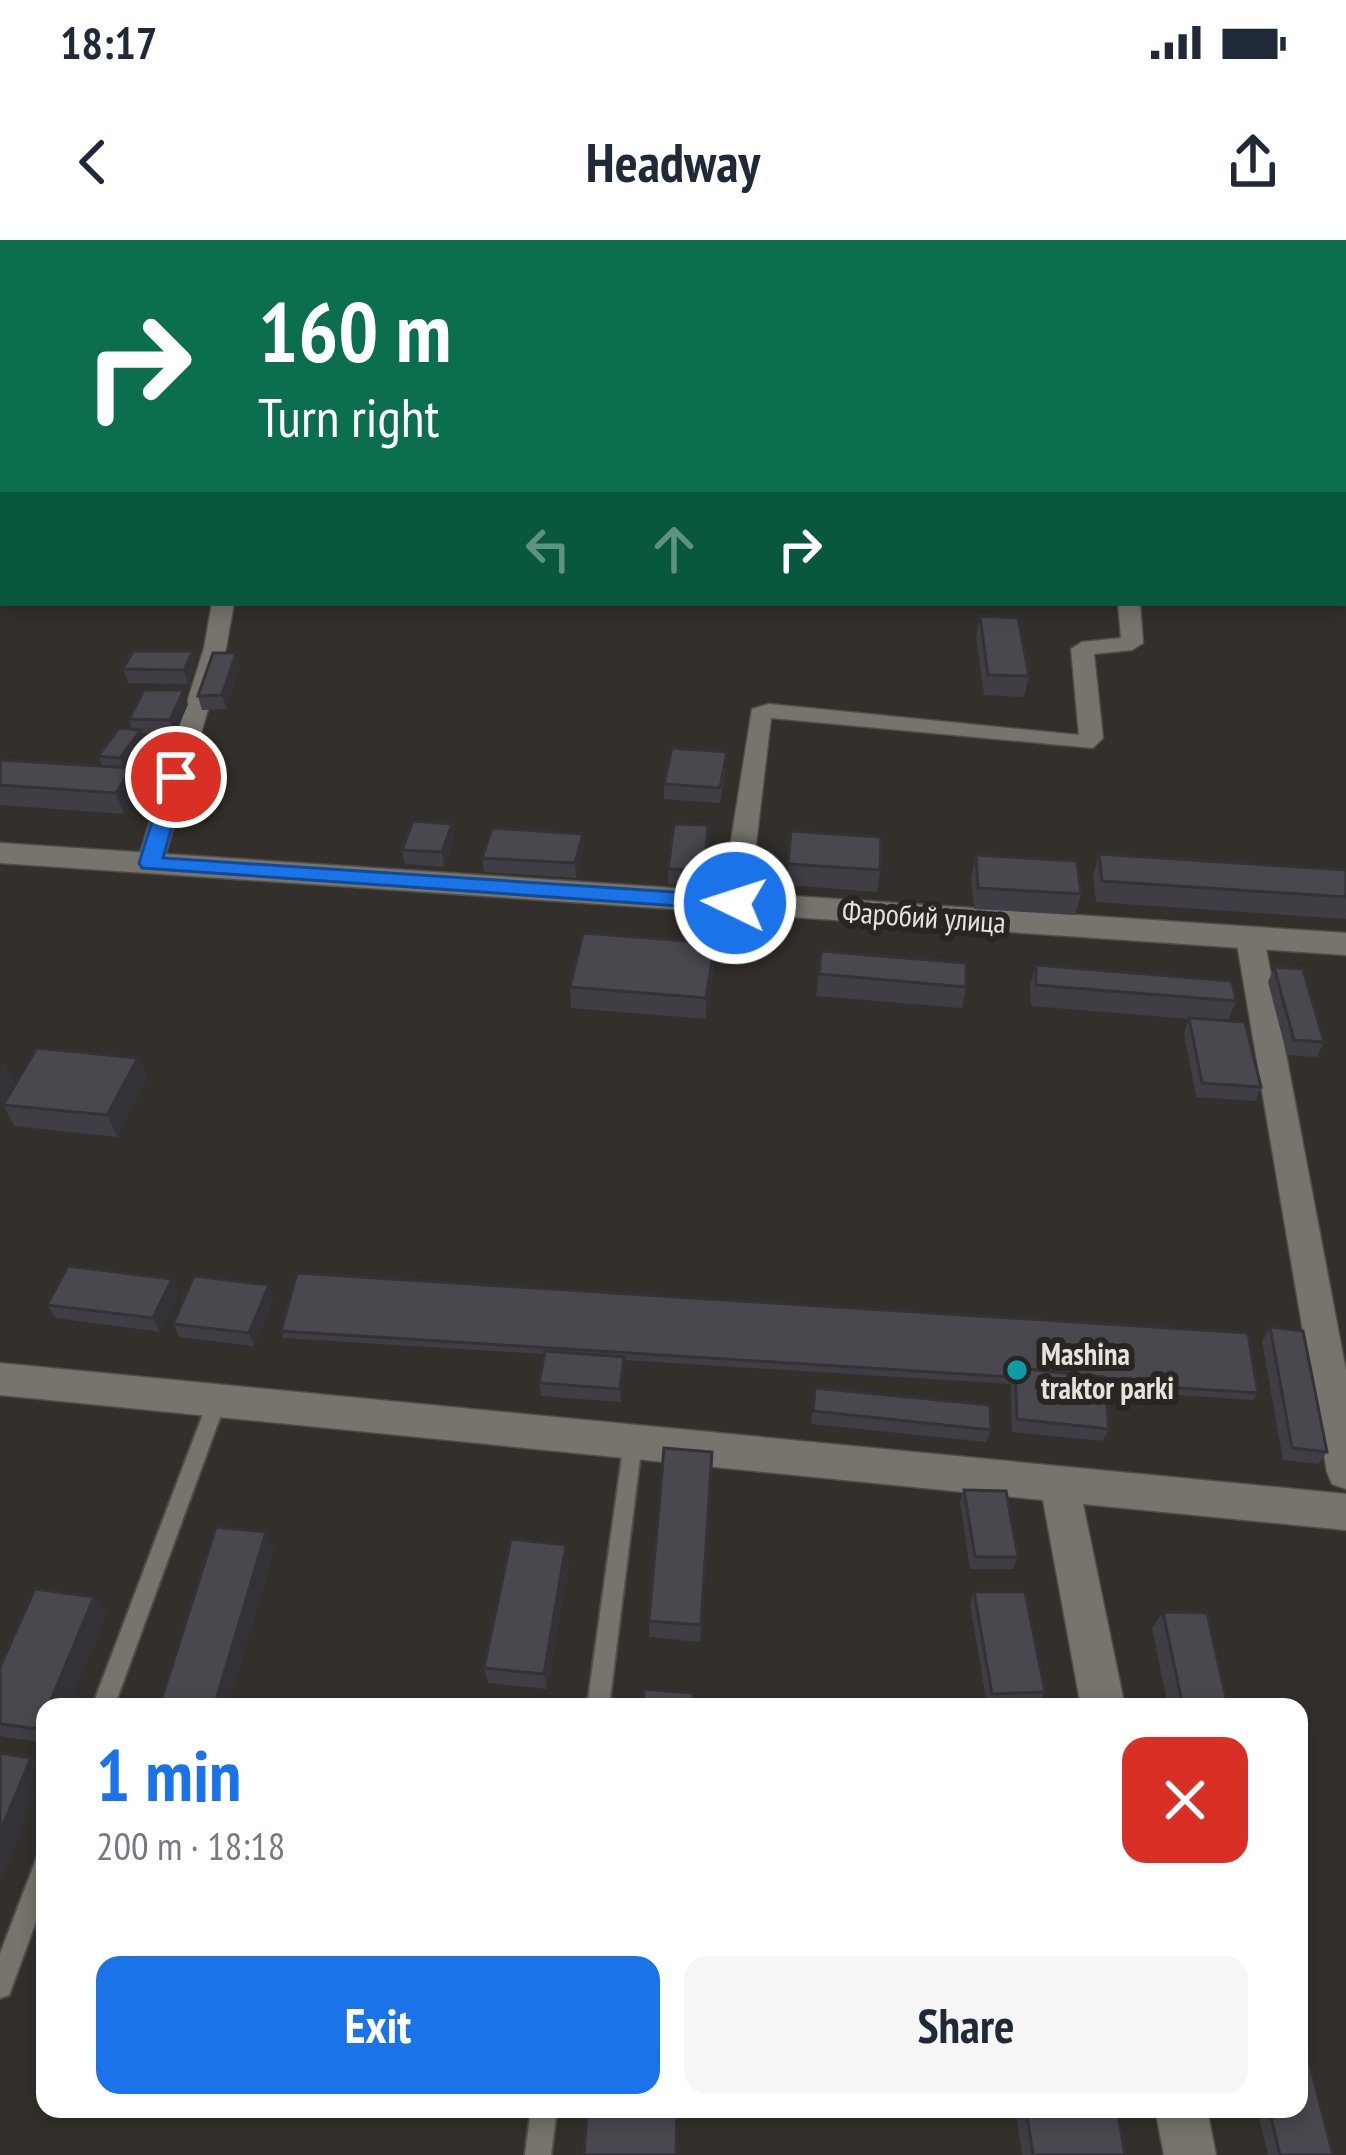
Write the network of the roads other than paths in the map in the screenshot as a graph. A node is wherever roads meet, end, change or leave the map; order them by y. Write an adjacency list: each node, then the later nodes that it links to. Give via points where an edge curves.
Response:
1 (222, 606): 4 (street)
2 (1129, 606): 5 (street, via 1132,643 1082,649 1085,743 760,714)
3 (0, 853): 4 (street, Фаробий улица)
4 (150, 863): 5 (street, Фаробий улица)
5 (735, 903): 6 (street, Фаробий улица)
6 (1250, 938): 7 (street, Фаробий улица); 11 (street)
7 (1346, 944)
8 (0, 1379): 9 (street)
9 (217, 1401): 10 (street); 14 (lane)
10 (633, 1442): 12 (street); 15 (lane)
11 (1346, 1472)
12 (1060, 1484): 13 (street); 16 (street)
13 (1346, 1512)
14 (106, 1698)
15 (599, 1698)
16 (1101, 1698)
17 (36, 1888): 18 (lane)
18 (0, 1986)
19 (543, 2118): 21 (lane)
20 (1183, 2118): 22 (street)
21 (538, 2155)
22 (1190, 2155)

